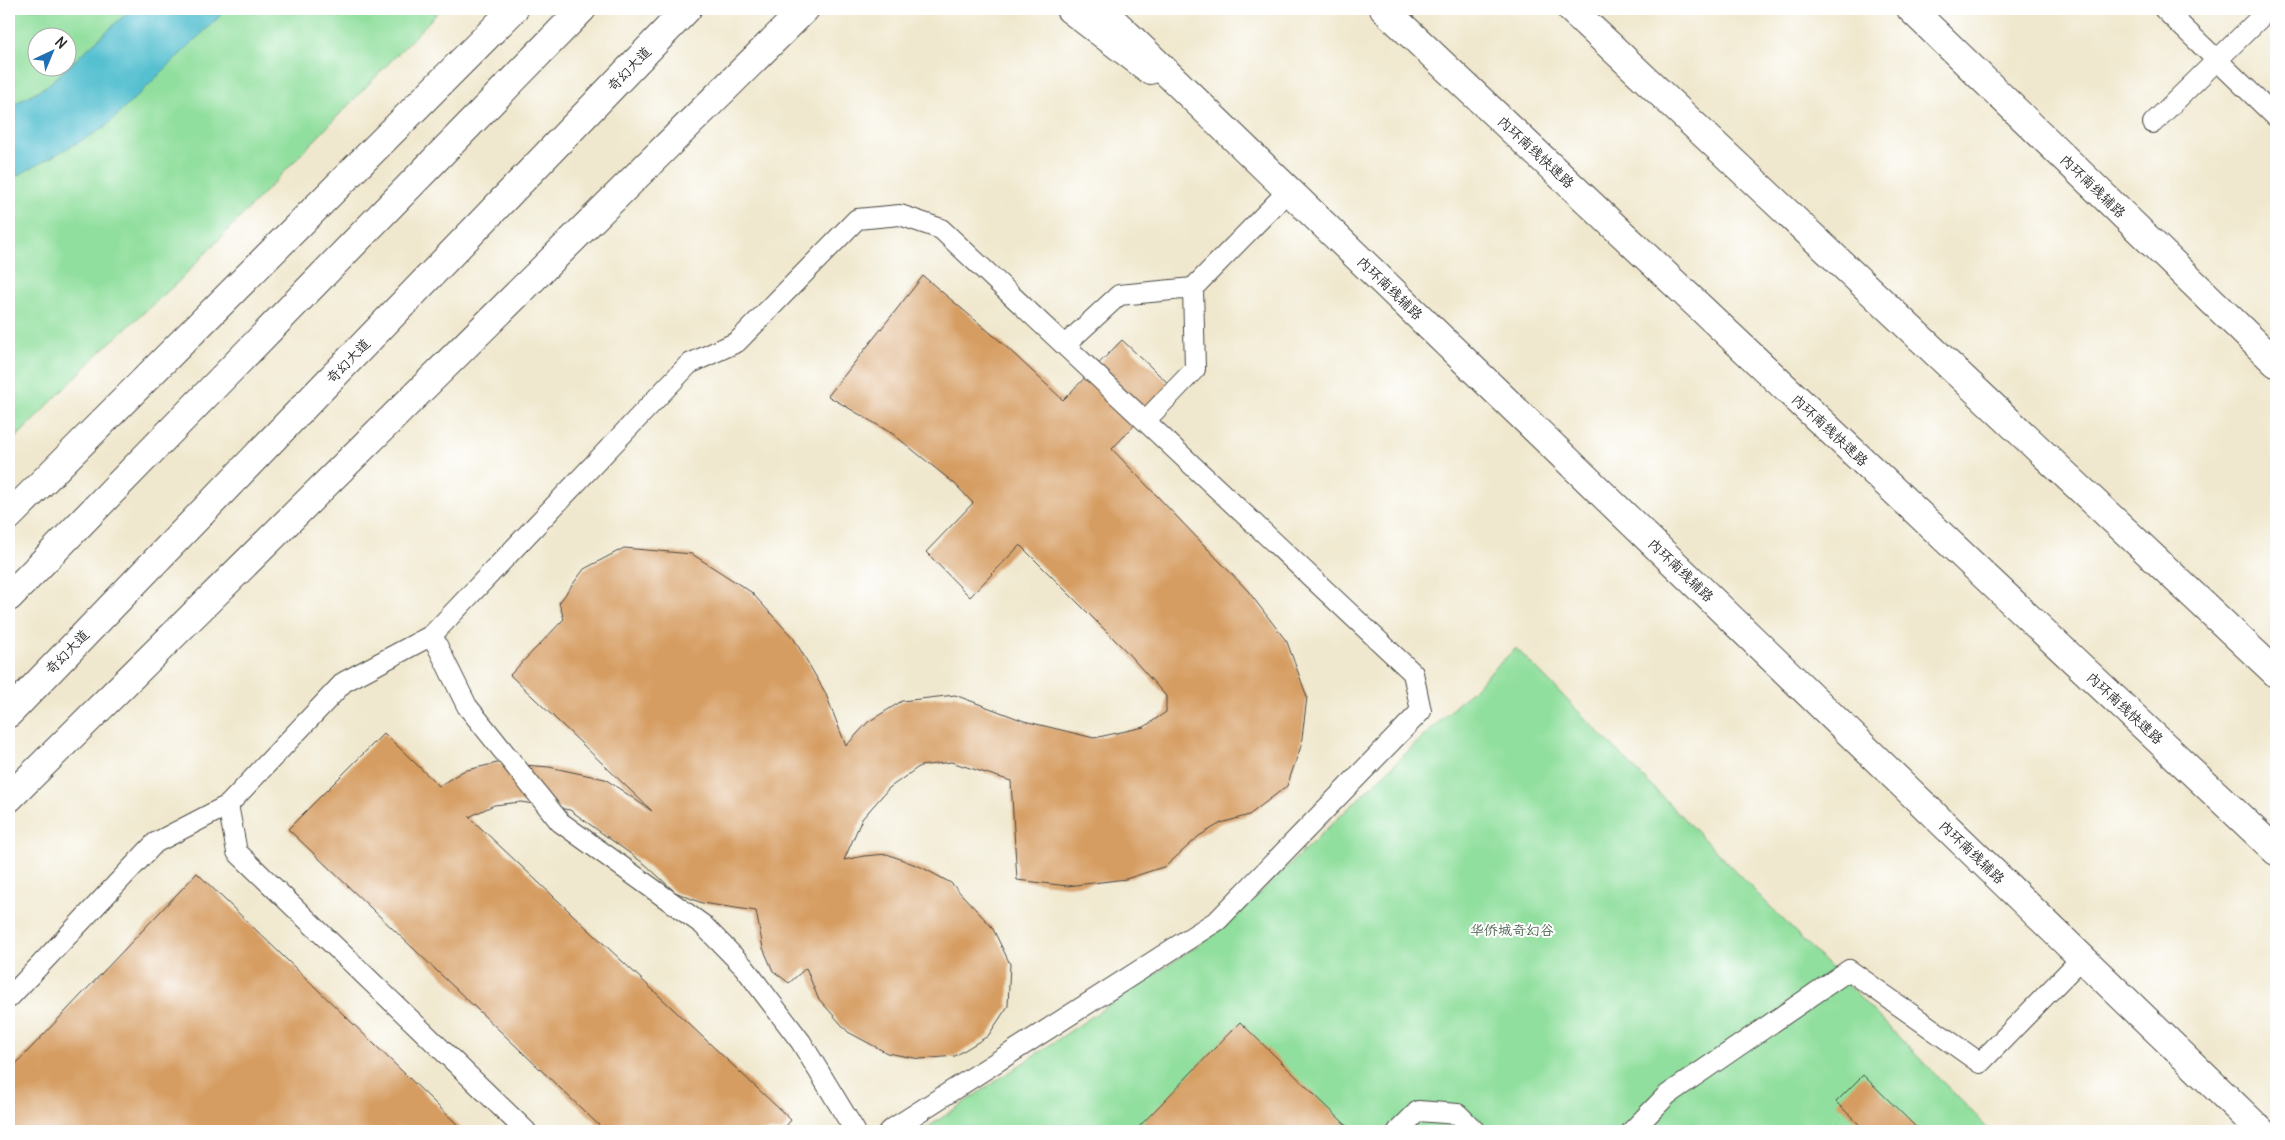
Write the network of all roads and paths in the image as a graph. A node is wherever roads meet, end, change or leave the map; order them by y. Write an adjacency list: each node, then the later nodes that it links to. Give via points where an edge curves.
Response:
1 (514, 9): 21 (main road)
2 (582, 9): 22 (main road)
3 (687, 9): 25 (main road, 奇幻大道)
4 (805, 9): 26 (main road)
5 (1070, 9): 13 (main road)
6 (1101, 9): 13 (main road, 内环南线辅路)
7 (1384, 9): 28 (main road, 内环南线快速路)
8 (1571, 9): 24 (main road)
9 (1910, 9): 19 (main road, 内环南线辅路)
10 (2164, 9): 12 (lane)
11 (2269, 9): 12 (lane)
12 (2217, 60): 14 (lane); 15 (lane)
13 (1213, 117): 16 (main road, 内环南线辅路)
14 (2276, 117)
15 (2153, 124)
16 (1289, 190): 17 (lane); 29 (main road, 内环南线辅路)
17 (1193, 288): 18 (lane, via 1119,295); 20 (lane, via 1195,369)
18 (1065, 345): 20 (lane); 23 (lane, via 941,228 900,216 857,219 737,342 689,364)
19 (2276, 363)
20 (1146, 420): 33 (lane, via 1412,673 1420,710 1218,920)
21 (9, 516)
22 (9, 597)
23 (432, 635): 27 (lane, via 344,682); 32 (lane, via 467,706 560,822 703,925 744,967 801,1042)
24 (2276, 673)
25 (9, 713)
26 (9, 798)
27 (228, 805): 30 (lane, via 155,843); 31 (lane, via 237,852)
28 (2276, 851)
29 (2082, 958): 36 (lane, via 1980,1063 1850,970 1667,1095); 37 (main road, 内环南线辅路)
30 (9, 998)
31 (526, 1131)
32 (856, 1131)
33 (889, 1131)
34 (1398, 1131): 35 (lane, via 1418,1111 1458,1114)
35 (1475, 1131)
36 (1632, 1131)
37 (2260, 1131)

